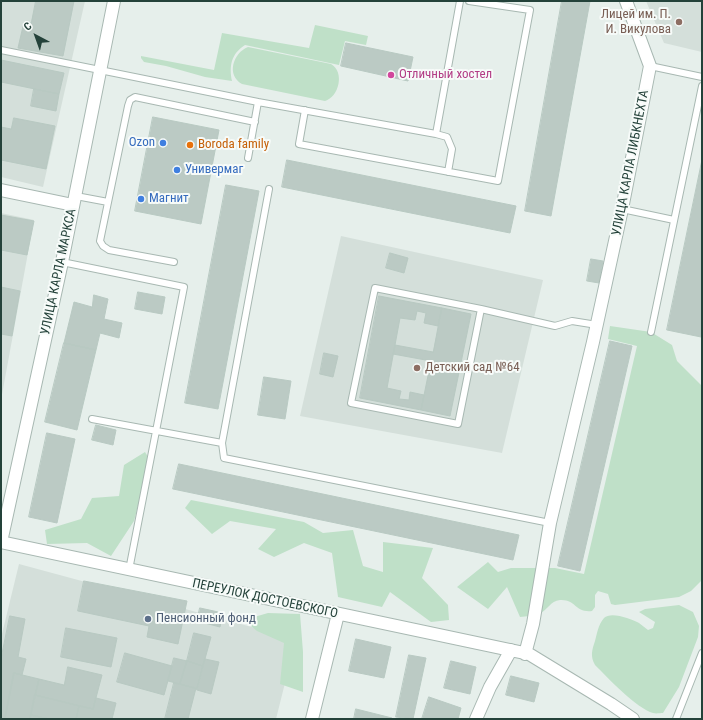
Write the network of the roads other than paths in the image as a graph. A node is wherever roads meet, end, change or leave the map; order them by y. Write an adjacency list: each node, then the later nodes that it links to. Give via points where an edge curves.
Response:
1 (114, 1): 7 (street, УЛИЦА КАРЛА МАРКСА)
2 (460, 1): 13 (lane)
3 (469, 1): 15 (lane, via 530,10 498,181)
4 (626, 1): 6 (street)
5 (1, 50): 7 (lane)
6 (650, 66): 8 (lane); 20 (street, УЛИЦА КАРЛА ЛИБКНЕХТА)
7 (100, 70): 10 (lane); 18 (street, УЛИЦА КАРЛА МАРКСА)
8 (702, 78)
9 (702, 86): 21 (lane)
10 (258, 102): 11 (lane); 12 (lane)
11 (305, 110): 13 (lane); 15 (lane, via 299,144)
12 (255, 122): 14 (lane); 19 (lane, via 135,97 130,100 128,106)
13 (436, 134): 15 (lane, via 447,137 452,149)
14 (248, 158)
15 (448, 172)
16 (269, 189): 29 (lane)
17 (1, 190): 18 (street)
18 (75, 200): 19 (lane); 22 (street, УЛИЦА КАРЛА МАРКСА)
19 (108, 202): 23 (lane, via 100,241 103,246 109,250)
20 (622, 209): 21 (lane); 25 (street, УЛИЦА КАРЛА ЛИБКНЕХТА)
21 (674, 220): 26 (lane)
22 (62, 262): 28 (lane, via 184,287); 31 (street, УЛИЦА КАРЛА МАРКСА)
23 (174, 262)
24 (481, 309): 24 (lane, via 375,288 351,403 458,424); 25 (lane, via 555,326 572,321)
25 (597, 326): 30 (street, УЛИЦА КАРЛА ЛИБКНЕХТА)
26 (651, 332)
27 (92, 419): 28 (lane)
28 (156, 432): 29 (lane); 32 (lane)
29 (222, 443): 30 (lane, via 224,458)
30 (550, 523): 36 (street, УЛИЦА КАРЛА ЛИБКНЕХТА)
31 (1, 542): 32 (street, ПЕРЕУЛОК ДОСТОЕВСКОГО)
32 (129, 570): 33 (street, ПЕРЕУЛОК ДОСТОЕВСКОГО)
33 (338, 614): 34 (street, ПЕРЕУЛОК ДОСТОЕВСКОГО); 37 (street)
34 (510, 650): 36 (street, ПЕРЕУЛОК ДОСТОЕВСКОГО); 38 (street)
35 (702, 653): 40 (lane)
36 (527, 654): 39 (street, ПЕРЕУЛОК ДОСТОЕВСКОГО)
37 (312, 719)
38 (476, 719)
39 (633, 719)
40 (676, 719)

